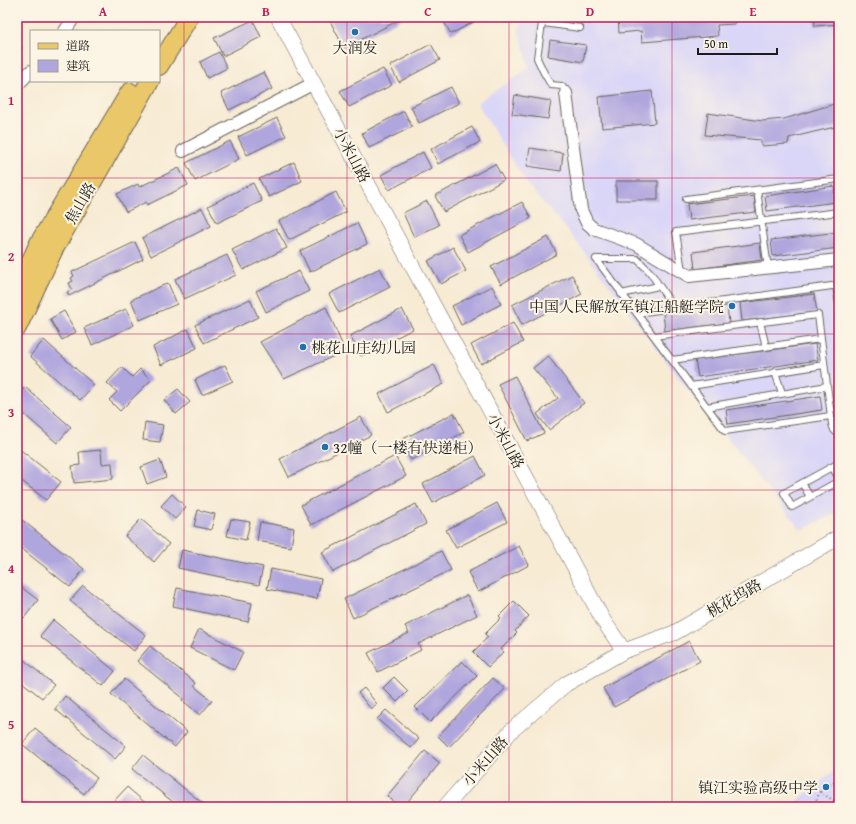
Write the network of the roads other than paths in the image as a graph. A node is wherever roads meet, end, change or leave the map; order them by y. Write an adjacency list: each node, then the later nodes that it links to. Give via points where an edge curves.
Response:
1 (74, 17): 7 (street)
2 (174, 17): 8 (main road)
3 (189, 17): 9 (main road)
4 (278, 17): 13 (street, 小米山路)
5 (543, 20): 6 (lane); 15 (lane, via 538,58 551,85 562,86)
6 (580, 28)
7 (66, 30)
8 (160, 41)
9 (160, 64)
10 (30, 72): 14 (street)
11 (135, 82): 27 (main road, 焦山路, via 39,243)
12 (149, 82): 33 (main road, 焦山路, via 54,249)
13 (314, 83): 16 (street); 52 (street, 小米山路, via 599,613)
14 (17, 85)
15 (566, 93): 24 (street, via 581,210 587,222 594,229 636,244)
16 (183, 151)
17 (839, 180): 18 (lane)
18 (757, 190): 19 (lane); 21 (lane)
19 (686, 199)
20 (839, 212): 21 (lane)
21 (761, 221): 23 (lane); 24 (lane, via 676,232)
22 (839, 260): 23 (street)
23 (768, 268): 24 (street, via 688,276)
24 (682, 272)
25 (838, 285): 29 (lane); 30 (lane)
26 (659, 286): 28 (lane); 28 (lane, via 637,259 596,259); 30 (lane)
27 (17, 291)
28 (621, 294): 31 (lane)
29 (839, 304)
30 (674, 308): 31 (lane)
31 (638, 313): 34 (lane)
32 (760, 322): 34 (lane); 35 (lane, via 818,315); 36 (lane)
33 (17, 328)
34 (654, 336): 37 (lane)
35 (821, 339): 36 (lane); 38 (lane)
36 (766, 347): 37 (lane)
37 (672, 360): 40 (lane)
38 (824, 365): 39 (lane); 41 (lane)
39 (775, 372): 40 (lane); 42 (lane)
40 (692, 386): 43 (lane)
41 (827, 386): 42 (lane); 44 (lane)
42 (782, 392): 43 (lane)
43 (707, 406): 44 (lane, via 725,431)
44 (831, 416): 45 (lane, via 834,430)
45 (839, 435)
46 (839, 463): 47 (lane)
47 (832, 467): 48 (lane); 49 (lane)
48 (839, 479): 50 (lane)
49 (802, 483): 50 (lane); 50 (lane, via 784,493 792,506)
50 (810, 497)
51 (839, 537): 52 (street, 桃花坞路, via 674,633)
52 (624, 651): 53 (street, 小米山路, via 566,684 512,730)
53 (445, 807)

